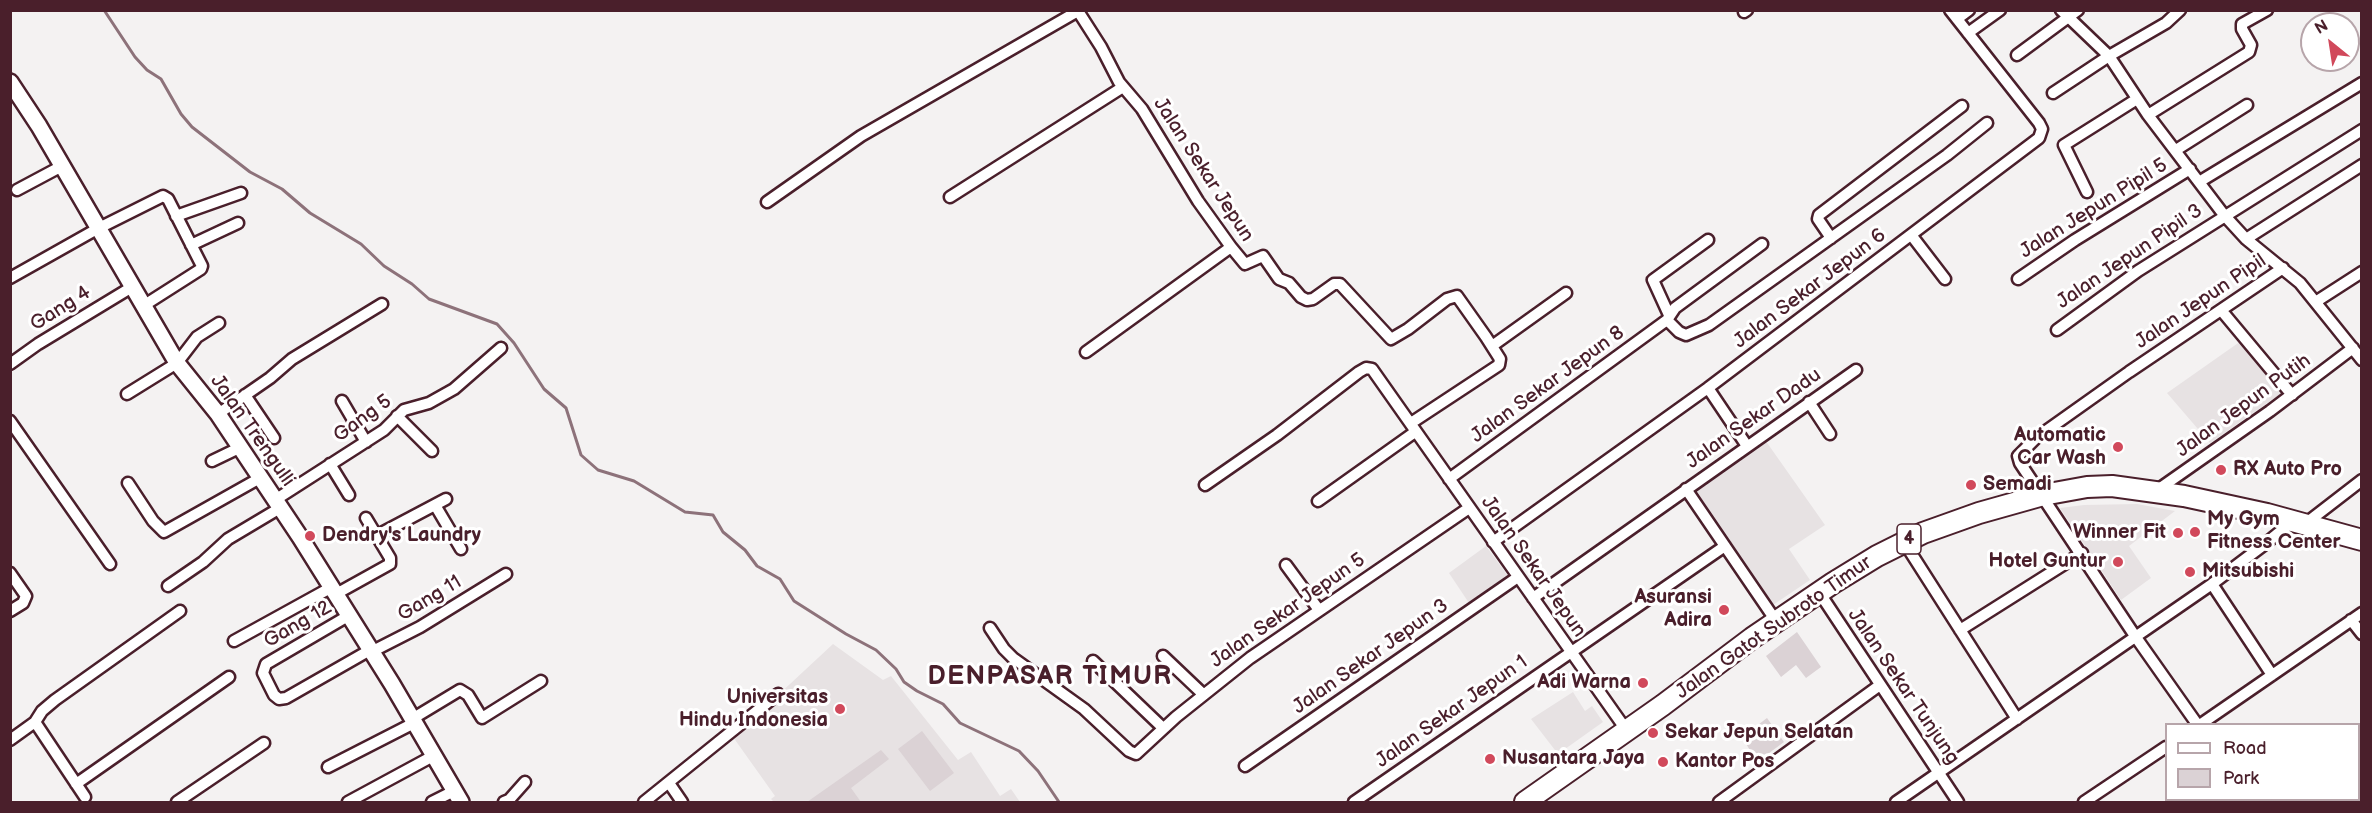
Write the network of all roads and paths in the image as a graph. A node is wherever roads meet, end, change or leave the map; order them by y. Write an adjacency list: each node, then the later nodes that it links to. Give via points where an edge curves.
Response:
1 (1969, 10): 7 (street)
2 (2000, 10): 8 (street)
3 (2078, 10): 6 (street)
4 (2180, 10): 10 (street, via 2166,23)
5 (2267, 10): 18 (street, via 2242,24 2251,45 2249,52)
6 (2064, 14): 9 (street); 10 (street, Jalan Jepun Pipil)
7 (1954, 15): 8 (street, Jalan Sekar Jepun 6)
8 (1968, 33): 35 (street, Jalan Sekar Jepun 6, via 2042,133)
9 (2017, 55)
10 (2109, 56): 14 (street); 15 (street, Jalan Jepun Pipil)
11 (10, 82): 22 (main road, Jalan Trengulli)
12 (2361, 83): 25 (street)
13 (1123, 87): 29 (street); 30 (street, Jalan Sekar Jepun, via 1078,11 878,125); 41 (street, Jalan Sekar Jepun, via 1142,109)
14 (2053, 93)
15 (2138, 99): 18 (street, Jalan Jepun Pipil); 27 (street, via 2064,145)
16 (2247, 105): 21 (street)
17 (1962, 106): 36 (street, via 1818,215)
18 (2148, 115): 21 (street, Jalan Jepun Pipil)
19 (1987, 123): 36 (street)
20 (2361, 130): 31 (street, Jalan Jepun Pipil 3)
21 (2176, 150): 24 (street, Jalan Jepun Pipil)
22 (62, 165): 26 (street); 34 (main road, Jalan Trengulli)
23 (2361, 165): 37 (street)
24 (2190, 169): 25 (street, Jalan Jepun Pipil); 46 (street, Jalan Jepun Pipil 5)
25 (2199, 182): 31 (street, Jalan Jepun Pipil)
26 (16, 190)
27 (2087, 192)
28 (241, 193): 32 (street)
29 (950, 197)
30 (767, 202)
31 (2224, 215): 37 (street, Jalan Jepun Pipil); 55 (street, Jalan Jepun Pipil 3)
32 (176, 216): 34 (street, via 168,199 160,197); 40 (street)
33 (238, 223): 40 (street)
34 (97, 229): 44 (street); 47 (main road, Jalan Trengulli)
35 (1912, 236): 45 (street); 64 (street, Jalan Sekar Jepun 6)
36 (1831, 238): 53 (street, via 1698,331 1686,335 1679,332)
37 (2246, 239): 42 (street, Jalan Jepun Pipil)
38 (1708, 240): 53 (street, via 1653,280)
39 (1762, 244): 53 (street, Jalan Sekar Jepun 8)
40 (191, 245): 51 (street, via 201,269)
41 (1231, 247): 56 (street, Jalan Sekar Jepun, via 1245,264 1263,256 1279,279 1289,283 1304,299 1314,299 1340,284 1391,339 1457,296); 59 (street)
42 (2283, 267): 49 (street); 52 (street, Jalan Jepun Pipil)
43 (2361, 272): 49 (street)
44 (10, 278)
45 (1945, 279)
46 (2018, 279)
47 (132, 287): 51 (main road, Jalan Trengulli); 62 (street, Gang 4)
48 (1566, 293): 56 (street)
49 (2317, 301): 58 (street)
50 (382, 304): 67 (street, via 292,359)
51 (143, 306): 61 (main road, Jalan Trengulli)
52 (2221, 310): 66 (street); 90 (street, Jalan Jepun Pipil, via 2022,450 2018,456 2020,463)
53 (1668, 317): 83 (street, Jalan Sekar Jepun 8)
54 (219, 323): 61 (street, via 197,337)
55 (2057, 330)
56 (1492, 346): 73 (street, via 1500,360 1498,366)
57 (501, 348): 71 (street, Gang 5, via 454,389)
58 (2353, 348): 60 (street); 66 (street, Jalan Jepun Putih)
59 (1086, 352)
60 (2361, 360)
61 (177, 363): 65 (street); 70 (main road, Jalan Trengulli)
62 (10, 364)
63 (1856, 370): 69 (street, Jalan Sekar Dadu)
64 (1708, 388): 77 (street); 100 (street, Jalan Sekar Jepun 6)
65 (128, 394)
66 (2292, 394): 88 (street, Jalan Jepun Putih)
67 (245, 395): 70 (street); 75 (street)
68 (342, 401): 76 (street)
69 (1809, 402): 74 (street); 77 (street, Jalan Sekar Dadu)
70 (218, 414): 78 (main road, Jalan Trengulli)
71 (397, 416): 76 (street, Gang 5); 79 (street)
72 (10, 421): 105 (street)
73 (1413, 427): 83 (street, Jalan Sekar Jepun); 86 (street, Jalan Sekar Jepun, via 1377,374 1366,368); 92 (street)
74 (1830, 434)
75 (274, 438)
76 (366, 442): 81 (street, Gang 5)
77 (1748, 446): 87 (street, Jalan Sekar Dadu)
78 (239, 448): 80 (street); 82 (main road, Jalan Trengulli)
79 (432, 451)
80 (212, 461)
81 (330, 464): 89 (street); 93 (street, Gang 5)
82 (260, 478): 85 (street, via 164,532); 93 (main road, Jalan Trengulli)
83 (1449, 479): 95 (street, Jalan Sekar Jepun)
84 (2361, 480): 97 (street)
85 (128, 483)
86 (1205, 485)
87 (1686, 489): 102 (street, Jalan Sekar Dadu); 114 (street)
88 (2156, 491): 90 (highway, Jalan Gatot Subroto Timur / 4, via 2112,486); 97 (highway, Jalan Gatot Subroto Timur / 4)
89 (349, 495)
90 (2043, 495): 101 (highway, Jalan Gatot Subroto Timur / 4, via 1952,522); 104 (street, Jalan Jepun Pipil)
91 (446, 499): 94 (street)
92 (1318, 501)
93 (277, 504): 111 (street, Gang 5); 112 (main road, Jalan Trengulli)
94 (435, 505): 98 (street); 103 (street)
95 (1469, 508): 100 (street, Jalan Sekar Jepun); 115 (street, Jalan Sekar Jepun 5)
96 (366, 518): 98 (street)
97 (2297, 522): 99 (highway, Jalan Gatot Subroto Timur / 4); 110 (street)
98 (376, 536): 112 (street, via 390,564)
99 (2361, 540)
100 (1493, 542): 109 (street, Jalan Sekar Jepun)
101 (1904, 542): 113 (highway, Jalan Gatot Subroto Timur / 4); 123 (street)
102 (1725, 546): 121 (street, Jalan Sekar Dadu); 128 (street, Jalan Sekar Jepun 1)
103 (461, 549)
104 (2082, 554): 123 (street); 125 (street, Jalan Jepun Pipil)
105 (110, 564)
106 (1286, 565): 115 (street)
107 (10, 573): 116 (street, via 26,596 23,603)
108 (506, 574): 127 (street, Gang 11, via 420,627)
109 (1518, 577): 114 (street, Jalan Sekar Jepun); 149 (street, Jalan Sekar Jepun 3)
110 (2212, 584): 125 (street); 131 (street)
111 (168, 586)
112 (334, 591): 119 (main road, Jalan Trengulli); 126 (street)
113 (1819, 592): 121 (highway, Jalan Gatot Subroto Timur / 4); 134 (street, Jalan Sekar Tunjung)
114 (1533, 598): 128 (street, Jalan Sekar Jepun)
115 (1319, 610): 136 (street, Jalan Sekar Jepun 5)
116 (10, 611)
117 (180, 611): 139 (street, via 55,700)
118 (2361, 613): 120 (street)
119 (348, 616): 127 (main road, Jalan Trengulli); 127 (street, Gang 12, via 266,664 263,673 274,695 286,698)
120 (2351, 620): 124 (street); 131 (street)
121 (1776, 621): 143 (highway, Jalan Gatot Subroto Timur / 4)
122 (990, 628): 142 (street, Jalan Sekar Jepun 5, via 1014,658 1075,703 1130,751 1136,754)
123 (1960, 630): 137 (street)
124 (2361, 634)
125 (2135, 636): 137 (street); 140 (street, Jalan Jepun Pipil)
126 (234, 641)
127 (371, 651): 138 (main road, Jalan Trengulli)
128 (1571, 652): 143 (street, Jalan Sekar Jepun); 162 (street, Jalan Sekar Jepun 1)
129 (1163, 656): 136 (street)
130 (1093, 661): 142 (street)
131 (2272, 675): 141 (street)
132 (229, 678): 153 (street)
133 (541, 681): 138 (street, via 482,718 468,695 460,690)
134 (1880, 686): 150 (street, Jalan Sekar Tunjung); 164 (street)
135 (778, 694): 152 (street)
136 (1203, 694): 142 (street, Jalan Sekar Jepun 5)
137 (2017, 719): 150 (street)
138 (413, 721): 147 (main road, Jalan Trengulli); 148 (street)
139 (35, 722): 144 (street); 153 (street)
140 (2198, 723)
141 (2200, 723)
142 (1163, 728)
143 (1627, 731): 163 (highway, Jalan Gatot Subroto Timur / 4)
144 (10, 740)
145 (264, 743): 156 (street)
146 (2165, 748): 167 (street)
147 (433, 756): 155 (main road, Jalan Trengulli); 157 (street)
148 (328, 766)
149 (1245, 766)
150 (1938, 773): 165 (street); 166 (street, Jalan Sekar Tunjung)
151 (525, 782): 159 (street)
152 (669, 783): 160 (street); 161 (street)
153 (76, 784): 154 (street)
154 (85, 797)
155 (458, 797): 158 (street)
156 (177, 802)
157 (348, 802)
158 (432, 802)
159 (504, 802)
160 (644, 802)
161 (682, 802)
162 (1354, 802)
163 (1525, 802)
164 (1719, 802)
165 (1896, 802)
166 (1958, 802)
167 (2084, 802)

